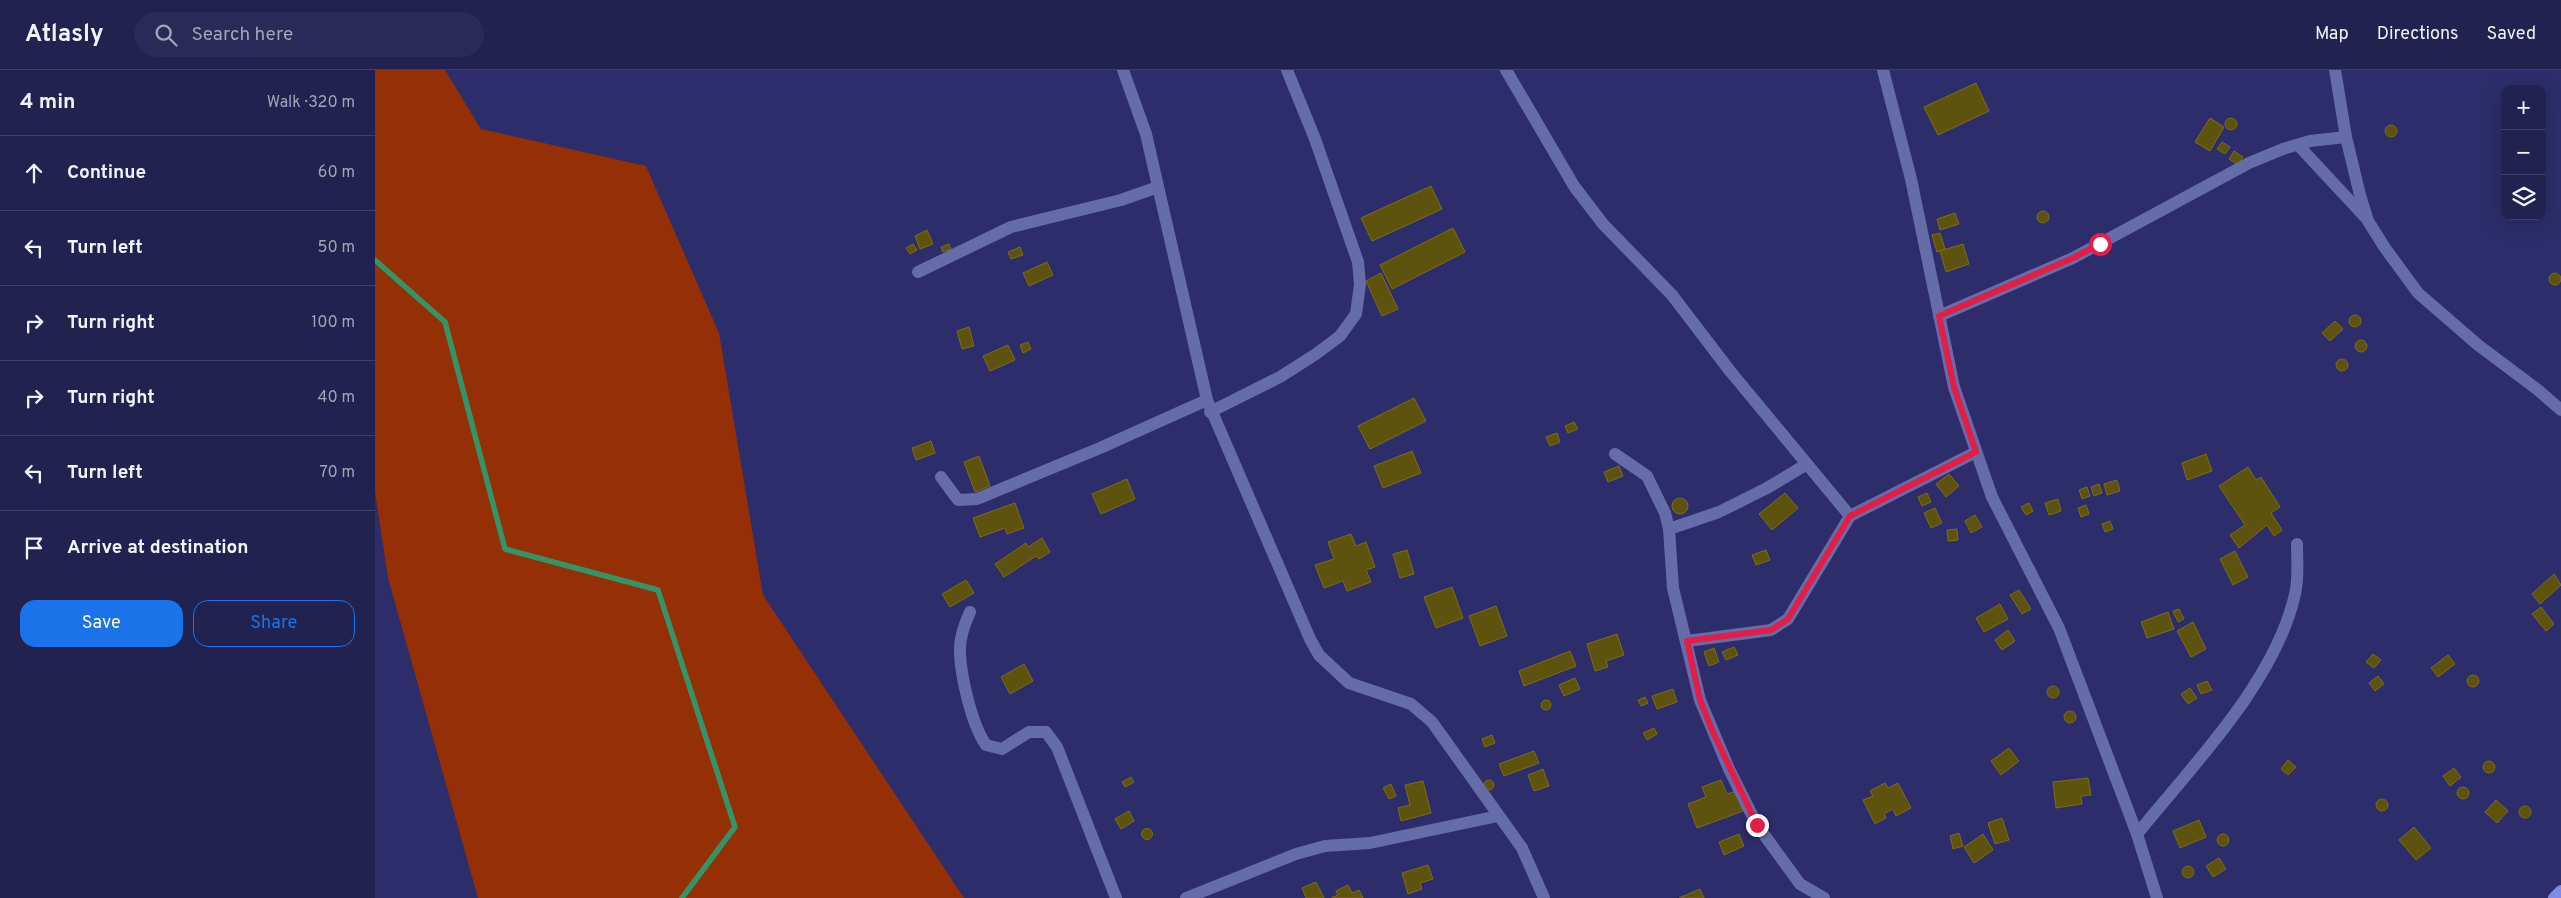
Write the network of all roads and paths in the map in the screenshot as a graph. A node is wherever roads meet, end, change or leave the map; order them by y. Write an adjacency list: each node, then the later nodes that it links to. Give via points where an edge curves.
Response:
1 (1123, 70): 8 (street, via 1146,134)
2 (1287, 70): 12 (street, via 1358,262 1360,284 1356,314 1341,336 1316,354 1280,376)
3 (1506, 70): 16 (street, via 1574,186 1603,224 1673,295 1730,371)
4 (1883, 70): 11 (street, via 1911,179)
5 (2335, 70): 6 (street)
6 (2346, 137): 7 (street); 9 (street)
7 (2298, 144): 9 (street); 11 (street, via 2249,163 2073,258)
8 (1158, 187): 10 (street, via 1121,200 1011,227); 12 (street)
9 (2368, 221): 13 (street, via 2418,294)
10 (918, 272)
11 (1939, 316): 14 (street, via 1954,387)
12 (1209, 406): 17 (street, via 977,499 958,500); 23 (street, via 1319,654 1349,683 1411,704 1432,722 1466,766)
13 (2561, 410)
14 (1976, 452): 18 (street); 24 (street, via 1992,496 2059,628)
15 (1615, 454): 19 (street, via 1647,476)
16 (1807, 464): 18 (street); 19 (street, via 1719,512)
17 (941, 477)
18 (1850, 516): 22 (street, via 1788,619 1771,630)
19 (1669, 529): 22 (street, via 1673,588)
20 (2297, 544): 24 (street, via 2296,593 2282,634 2241,707)
21 (970, 612): 26 (street, via 960,653 976,731 986,745 1002,749 1029,732 1046,732 1057,747)
22 (1687, 641): 29 (street, via 1700,700 1757,825 1800,884)
23 (1498, 816): 27 (street, via 1370,843 1325,846 1296,854); 28 (street, via 1522,848)
24 (2137, 834): 30 (street)
25 (2561, 891): 31 (main road)
26 (1116, 898)
27 (1187, 898)
28 (1544, 898)
29 (1824, 898)
30 (2157, 898)
31 (2554, 898)

